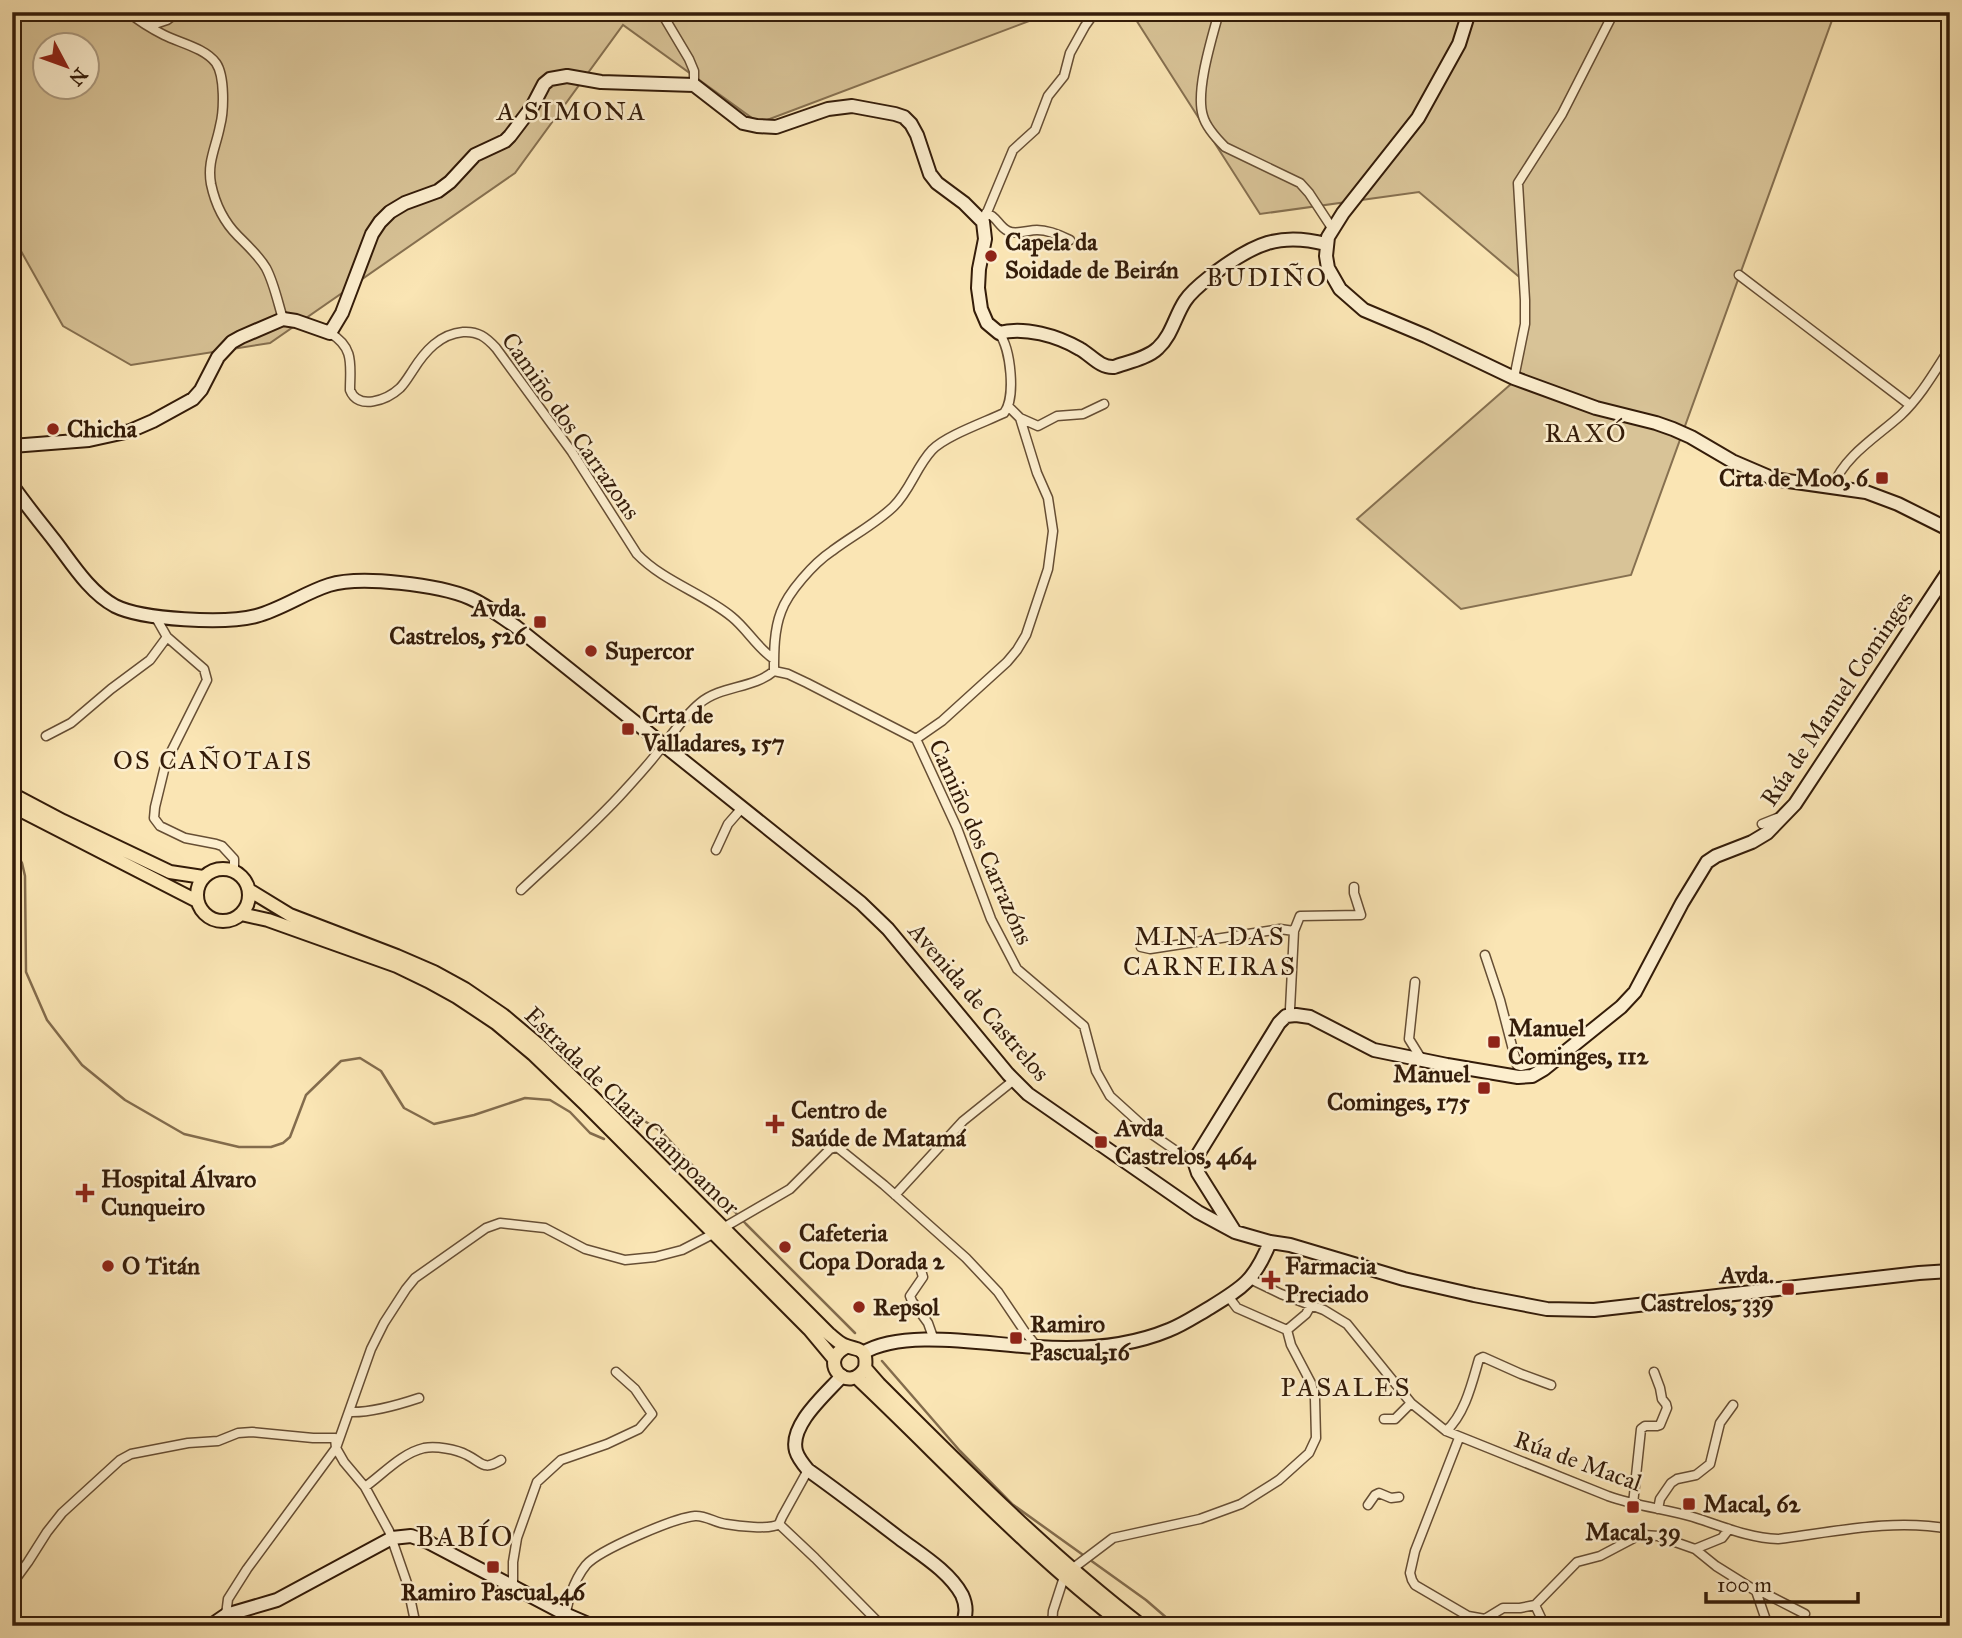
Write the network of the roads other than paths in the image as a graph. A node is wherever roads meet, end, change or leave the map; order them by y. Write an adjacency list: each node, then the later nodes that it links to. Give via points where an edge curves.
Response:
1 (128, 12): 8 (street)
2 (178, 12): 8 (street)
3 (661, 12): 9 (street, via 689,58)
4 (1095, 12): 10 (street, via 1070,53 1064,76 1048,96 1035,130 1013,150)
5 (1219, 12): 11 (street, via 1203,78 1203,116 1225,147 1300,183)
6 (1469, 12): 11 (street, via 1459,44 1418,118)
7 (1614, 12): 19 (street, via 1562,114 1518,183 1525,324)
8 (149, 26): 15 (street, via 206,54 220,70 222,122 209,165 211,183 223,216 267,270)
9 (694, 85): 10 (street, via 743,123 757,126 776,127 828,109 852,106 904,117 937,183); 16 (street, via 601,82 567,76 550,79 505,141 475,155 438,191 405,203 380,222)
10 (984, 218): 12 (street, via 992,214 1013,233 1039,230); 17 (street, via 978,288 981,309)
11 (1332, 228): 13 (street)
12 (1070, 240)
13 (1326, 244): 17 (street, via 1309,239 1273,240 1247,251 1190,294 1158,348 1114,367 1043,335 1018,330); 19 (street, via 1333,279 1364,310)
14 (1739, 275): 21 (street)
15 (283, 319): 16 (street); 24 (street, via 232,342 192,399 153,421 99,438)
16 (330, 333): 31 (street, Camiño dos Carrazons, via 348,351 351,394 370,403 399,389 420,358 448,334 483,335 572,452 637,554 730,615)
17 (999, 333): 22 (street, via 1011,378)
18 (1950, 348): 21 (street)
19 (1514, 378): 26 (street, via 1673,429 1774,479)
20 (1104, 404): 23 (street, via 1038,426)
21 (1910, 405): 26 (street, via 1860,449)
22 (1009, 407): 23 (street); 31 (street, via 933,449 899,502 813,567 781,612)
23 (1020, 418): 34 (street, via 1048,498 1053,531 1048,569 1017,650)
24 (12, 446)
25 (12, 485): 29 (street, Avenida de Castrelos, via 102,596 115,606)
26 (1833, 486): 27 (street, via 1867,492)
27 (1950, 530)
28 (1950, 569): 40 (street, Rúa de Manuel Cominges)
29 (155, 615): 30 (street); 35 (street, Avenida de Castrelos, via 209,621 256,616 330,584 351,580 453,592 484,605 515,626)
30 (167, 637): 33 (street, via 150,660 71,723); 44 (street, via 204,669 207,680 166,762 154,818 185,838 222,846 234,859)
31 (774, 659): 32 (street)
32 (774, 671): 34 (street, Camiño dos Carrazóns); 35 (street, via 709,696)
33 (47, 736)
34 (916, 739): 59 (street, Camiño dos Carrazóns, via 957,828 991,919 1017,969 1084,1026 1096,1071 1119,1106)
35 (663, 745): 38 (street, Avenida de Castrelos); 48 (street, via 597,820)
36 (12, 794): 45 (main road, via 170,872)
37 (12, 806): 42 (main road, Estrada de Clara Campoamor)
38 (742, 808): 43 (street); 58 (street, Avenida de Castrelos, via 880,921)
39 (12, 814): 42 (main road, Estrada de Clara Campoamor)
40 (1781, 821): 41 (street, via 1777,818); 57 (street, Rúa de Manuel Cominges, via 1752,842 1707,862 1635,992)
41 (1762, 824)
42 (65, 834): 49 (main road, Estrada de Clara Campoamor)
43 (716, 850)
44 (233, 871): 45 (main road, via 218,869); 47 (main road, Estrada de Clara Campoamor, via 241,875)
45 (204, 877): 49 (main road)
46 (1354, 887): 51 (street, via 1362,915 1300,916)
47 (249, 890): 50 (main road); 61 (main road, Estrada de Clara Campoamor, via 290,915 433,972 503,1015)
48 (521, 890)
49 (197, 901): 50 (main road, Estrada de Clara Campoamor, via 205,914 219,921)
50 (241, 914): 61 (main road, Estrada de Clara Campoamor, via 397,966 457,997 533,1054)
51 (1294, 931): 52 (street); 55 (street)
52 (1141, 947)
53 (1485, 954): 57 (street, via 1517,1065 1546,1060)
54 (1415, 982): 56 (street, via 1409,1039)
55 (1291, 1016): 56 (street, Rúa de Manuel Cominges, via 1310,1017 1374,1050); 59 (street, via 1268,1038)
56 (1422, 1060): 57 (street, Rúa de Manuel Cominges, via 1518,1077 1532,1076)
57 (1550, 1064)
58 (1014, 1080): 60 (street, via 963,1121); 62 (street, Avenida de Castrelos, via 1035,1100 1136,1170)
59 (1195, 1164): 62 (street)
60 (895, 1195): 61 (street, via 834,1147 796,1185); 72 (street, via 990,1283)
61 (723, 1227): 71 (main road, Estrada de Clara Campoamor); 74 (main road, Estrada de Clara Campoamor); 83 (street, via 682,1250 625,1260 585,1249 545,1228 499,1223 486,1228 406,1289 371,1349)
62 (1235, 1232): 63 (street, Avenida de Castrelos)
63 (1270, 1242): 65 (street, Avenida de Castrelos, via 1415,1282 1564,1311); 66 (street)
64 (920, 1267): 70 (street, via 923,1276 910,1296)
65 (1950, 1271)
66 (1250, 1279): 67 (street); 68 (street, Rúa de Macal)
67 (1228, 1296): 69 (street, via 1237,1308); 72 (street, via 1181,1325 1150,1337 1100,1346)
68 (1311, 1305): 69 (street); 81 (street, Rúa de Macal, via 1347,1324)
69 (1287, 1330): 100 (street, via 1315,1399 1316,1438 1309,1453 1279,1480 1241,1504 1200,1519 1113,1538)
70 (934, 1340): 72 (street); 73 (street, via 896,1341)
71 (846, 1347): 73 (main road, Estrada de Clara Campoamor); 74 (main road)
72 (1038, 1348)
73 (863, 1353): 77 (main road)
74 (834, 1359): 78 (main road, Estrada de Clara Campoamor)
75 (616, 1371): 102 (street, via 652,1415 639,1429 561,1461 537,1482 517,1538)
76 (1654, 1372): 92 (street, via 1667,1408 1660,1425 1641,1429)
77 (860, 1373): 78 (main road, via 851,1379); 100 (main road, via 983,1503)
78 (842, 1376): 89 (street, via 798,1430 795,1448)
79 (1551, 1385): 85 (street, via 1483,1356 1468,1395)
80 (419, 1398): 83 (street)
81 (1411, 1403): 84 (street, via 1395,1419); 85 (street, Rúa de Macal)
82 (1733, 1405): 94 (street, via 1720,1423 1710,1464 1696,1475 1671,1483)
83 (349, 1412): 87 (street)
84 (1384, 1419)
85 (1446, 1431): 86 (street, Rúa de Macal)
86 (1459, 1437): 92 (street, Rúa de Macal); 104 (street, via 1415,1551 1412,1580 1468,1616 1485,1619 1503,1608)
87 (336, 1448): 90 (street); 101 (street, via 335,1437 252,1432 131,1454 62,1513); 106 (street, via 247,1569 228,1599)
88 (501, 1460): 90 (street, via 482,1465 466,1454 421,1449)
89 (808, 1470): 95 (street); 114 (street, via 947,1577 964,1601 966,1616)
90 (365, 1487): 98 (street)
91 (1399, 1497): 93 (street, via 1391,1499 1379,1493)
92 (1633, 1504): 94 (street, Rúa de Macal)
93 (1368, 1505)
94 (1658, 1509): 97 (street, Rúa de Macal)
95 (779, 1524): 107 (street, via 772,1528 727,1525 698,1516 651,1530 593,1559 579,1576); 113 (street)
96 (1950, 1528): 97 (street, Rúa de Macal, via 1889,1525 1778,1539)
97 (1728, 1529): 99 (street, via 1722,1538)
98 (392, 1538): 102 (street, via 411,1536 428,1542); 106 (street, via 283,1597); 111 (street)
99 (1695, 1549): 103 (street); 104 (street, via 1658,1536 1636,1537 1577,1562)
100 (1073, 1569): 115 (street, via 1053,1611); 116 (main road); 117 (main road)
101 (13, 1582)
102 (513, 1586): 107 (street)
103 (1756, 1591): 105 (street); 119 (street)
104 (1535, 1605): 118 (street)
105 (1805, 1614)
106 (226, 1615): 110 (street)
107 (564, 1620): 112 (street)
108 (12, 1623): 109 (street)
109 (23, 1626)
110 (210, 1626)
111 (416, 1626)
112 (593, 1626)
113 (882, 1626)
114 (961, 1626)
115 (1052, 1626)
116 (1125, 1626)
117 (1142, 1626)
118 (1547, 1626)
119 (1768, 1626)

